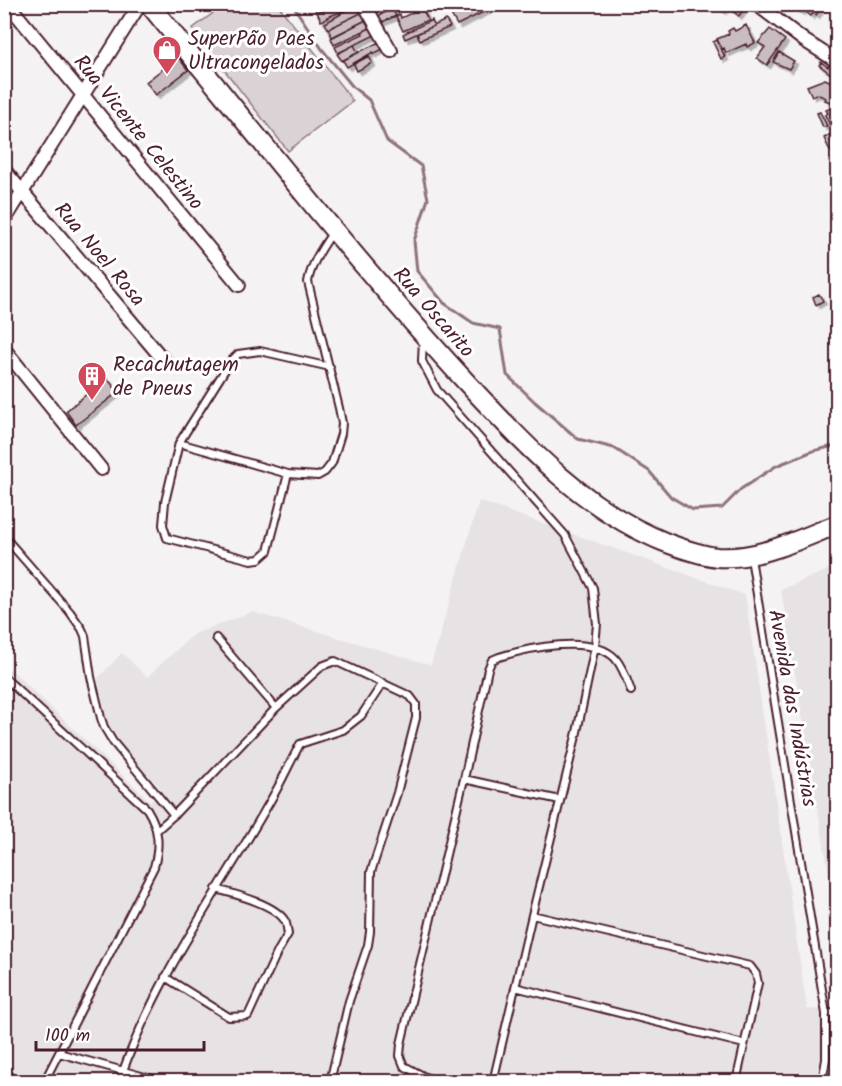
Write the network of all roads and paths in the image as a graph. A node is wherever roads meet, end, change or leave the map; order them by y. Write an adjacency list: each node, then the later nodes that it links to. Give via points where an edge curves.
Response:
1 (8, 4): 8 (street, Rua Vicente Celestino)
2 (140, 4): 8 (street)
3 (149, 4): 12 (main road, Rua Oscarito)
4 (364, 4): 6 (street)
5 (756, 4): 7 (street)
6 (391, 51)
7 (837, 62)
8 (84, 95): 10 (street); 13 (street, Rua Vicente Celestino)
9 (4, 170): 10 (street, Rua Noel Rosa)
10 (23, 192): 11 (street); 16 (street, Rua Noel Rosa)
11 (4, 221)
12 (334, 230): 14 (main road, Rua Oscarito); 17 (lane, via 308,282)
13 (239, 285)
14 (423, 336): 23 (main road, Rua Oscarito, via 559,476 603,510 637,530 687,550 717,557); 25 (lane, via 422,361 436,390 565,535 593,588)
15 (4, 349): 19 (street)
16 (166, 363)
17 (330, 367): 18 (lane, via 260,351 238,354); 20 (lane, via 342,423 332,463 318,476)
18 (178, 443): 20 (lane); 20 (lane, via 163,525 172,541 251,560 264,556)
19 (101, 470)
20 (288, 474)
21 (837, 524): 23 (main road, Rua Oscarito)
22 (8, 541): 32 (lane, via 82,629 104,727)
23 (750, 555): 39 (lane, Avenida das Indústrias)
24 (216, 638): 29 (lane)
25 (595, 646): 28 (lane, via 617,660); 30 (lane, via 574,644 512,653 492,660); 31 (lane)
26 (4, 677): 33 (lane, via 147,808)
27 (383, 682): 29 (lane, via 331,661); 34 (lane, via 361,716 343,730 300,744); 45 (lane, via 413,698 416,718 371,872 368,945 349,1000)
28 (631, 692)
29 (276, 708): 32 (lane)
30 (464, 779): 31 (lane); 46 (lane, via 400,1056 404,1066)
31 (560, 800): 35 (lane)
32 (174, 815): 33 (lane)
33 (157, 830): 41 (lane, via 154,867)
34 (216, 889): 36 (lane); 36 (lane, via 254,900 285,921 288,934 248,1016 229,1017)
35 (532, 915): 37 (lane); 40 (lane, via 750,966 758,983)
36 (165, 977): 42 (lane)
37 (515, 987): 40 (lane); 47 (lane)
38 (837, 1012): 39 (lane)
39 (826, 1014): 49 (lane, Avenida das Indústrias, via 828,1032)
40 (744, 1044): 48 (lane)
41 (59, 1053): 42 (lane); 43 (lane)
42 (123, 1071): 44 (lane)
43 (44, 1082)
44 (163, 1082)
45 (330, 1082)
46 (443, 1082)
47 (493, 1082)
48 (736, 1082)
49 (822, 1082)

